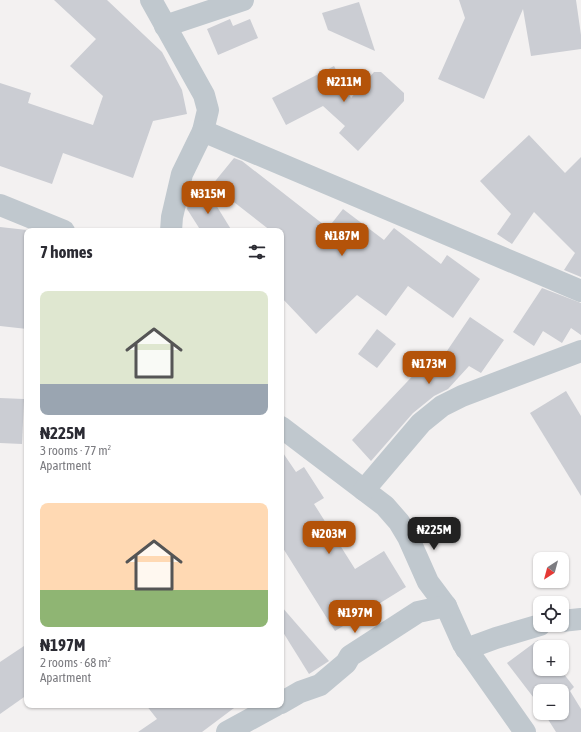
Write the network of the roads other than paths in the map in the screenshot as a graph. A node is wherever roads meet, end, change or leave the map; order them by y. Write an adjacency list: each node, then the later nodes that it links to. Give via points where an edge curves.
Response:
1 (151, 0): 3 (street)
2 (243, 0): 3 (street)
3 (165, 26): 4 (street, via 204,95 208,110)
4 (204, 131): 7 (street, via 182,174); 8 (street)
5 (0, 205): 6 (street)
6 (57, 228)
7 (171, 228)
8 (581, 291)
9 (581, 351): 11 (street, via 442,406 421,423)
10 (284, 429): 11 (street)
11 (364, 490): 12 (street, via 385,506 399,522 416,552 428,582)
12 (446, 606): 16 (street); 17 (street, via 418,612 350,656 346,663 320,685)
13 (581, 619): 14 (street)
14 (569, 620)
15 (533, 627): 16 (street)
16 (466, 649): 20 (street)
17 (284, 700)
18 (271, 708): 19 (street)
19 (227, 732)
20 (525, 732)

